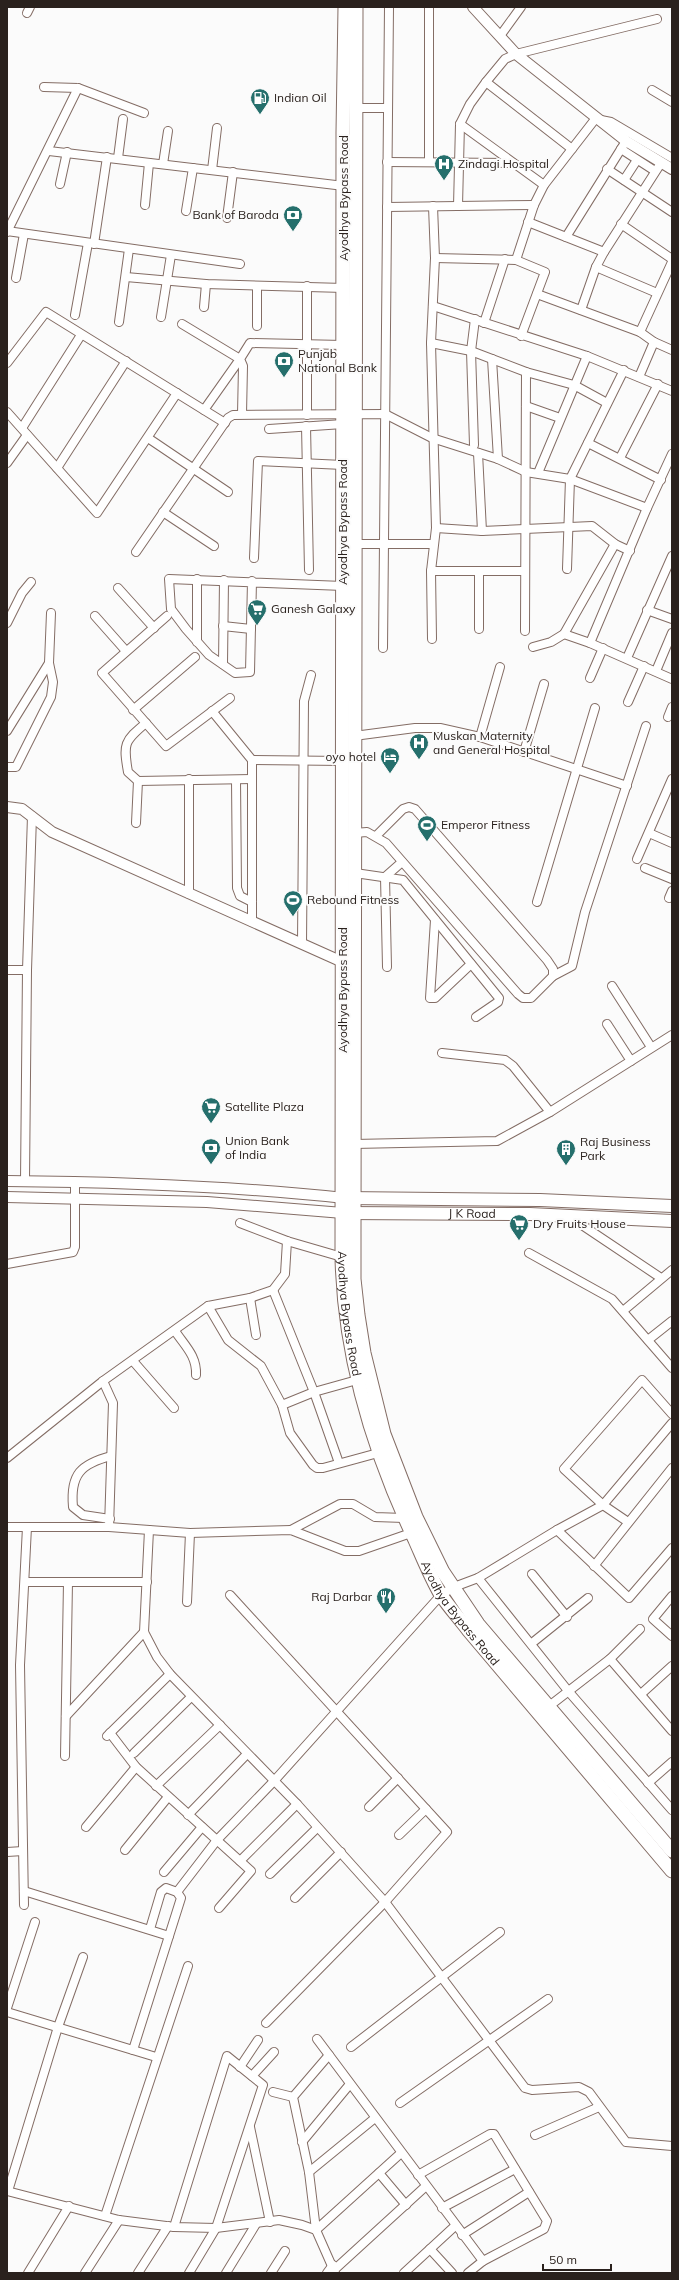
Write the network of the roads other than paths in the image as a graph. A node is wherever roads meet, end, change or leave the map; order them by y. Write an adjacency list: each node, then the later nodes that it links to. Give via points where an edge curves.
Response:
1 (345, 7): 13 (main road, Ayodhya Bypass Road)
2 (356, 7): 13 (main road, Ayodhya Bypass Road)
3 (389, 7): 17 (street)
4 (429, 7): 33 (street)
5 (473, 7): 8 (street)
6 (521, 7): 8 (street)
7 (657, 19): 9 (street)
8 (500, 36): 9 (street)
9 (516, 54): 10 (street, via 505,59); 20 (street)
10 (486, 82): 21 (street, via 470,104); 25 (street)
11 (44, 87): 12 (street)
12 (78, 88): 18 (street); 26 (street)
13 (350, 90): 16 (main road, Ayodhya Bypass Road); 48 (main road, Ayodhya Bypass Road)
14 (652, 90): 15 (street)
15 (672, 102)
16 (355, 108): 17 (street); 120 (main road, Ayodhya Bypass Road)
17 (388, 108): 32 (street)
18 (144, 113)
19 (123, 119): 29 (street)
20 (598, 119): 24 (street); 25 (street); 30 (street, via 610,122)
21 (460, 124): 34 (street); 37 (street)
22 (216, 128): 42 (street)
23 (168, 131): 38 (street)
24 (623, 145): 31 (street); 35 (street); 40 (street)
25 (572, 149): 47 (street)
26 (49, 151): 27 (street); 60 (street)
27 (66, 152): 28 (street); 46 (street)
28 (107, 157): 29 (street); 63 (street)
29 (118, 158): 36 (street)
30 (672, 158)
31 (637, 160): 43 (street); 45 (street)
32 (387, 162): 33 (street); 54 (street)
33 (429, 162): 34 (street)
34 (459, 162): 37 (street); 53 (street)
35 (661, 162): 41 (street); 43 (street)
36 (150, 163): 38 (street); 50 (street)
37 (513, 163): 47 (street)
38 (163, 164): 39 (street)
39 (193, 168): 42 (street); 55 (street)
40 (607, 168): 45 (street); 62 (street)
41 (672, 169)
42 (212, 170): 44 (street)
43 (655, 171): 49 (street)
44 (233, 172): 48 (street); 57 (street)
45 (624, 180): 49 (street)
46 (60, 184)
47 (544, 185): 51 (street)
48 (344, 186): 79 (main road, Ayodhya Bypass Road)
49 (641, 192): 56 (street); 59 (street)
50 (145, 205)
51 (534, 205): 53 (street); 58 (street)
52 (433, 206): 53 (street); 54 (street); 67 (street)
53 (458, 206)
54 (387, 207): 118 (street)
55 (186, 211)
56 (672, 212)
57 (227, 218)
58 (528, 222): 62 (street); 69 (street)
59 (621, 224): 65 (street); 70 (street)
60 (7, 231): 61 (street)
61 (24, 234): 63 (street); 74 (street)
62 (566, 237): 65 (street)
63 (91, 244): 64 (street); 85 (street)
64 (129, 249): 66 (street); 73 (street)
65 (604, 252): 72 (street)
66 (170, 255): 71 (street); 75 (street)
67 (435, 258): 68 (street); 82 (street)
68 (505, 259): 69 (street); 89 (street)
69 (516, 260): 81 (street, via 545,272)
70 (672, 261): 80 (street)
71 (240, 264)
72 (596, 268): 80 (street); 84 (street)
73 (126, 277): 75 (street); 88 (street)
74 (16, 278)
75 (166, 281): 76 (street); 86 (street)
76 (206, 284): 77 (street); 83 (street)
77 (257, 286): 78 (street); 91 (street)
78 (307, 286): 79 (street); 96 (street)
79 (344, 288): 98 (main road, Ayodhya Bypass Road)
80 (657, 293): 92 (street)
81 (537, 294): 84 (street); 94 (street)
82 (433, 306): 87 (street); 97 (street)
83 (204, 307)
84 (581, 310): 92 (street)
85 (75, 315)
86 (161, 317)
87 (475, 319): 89 (street); 100 (street)
88 (119, 322)
89 (484, 323): 94 (street)
90 (182, 324): 102 (street)
91 (257, 326)
92 (640, 332): 95 (street)
93 (81, 335): 104 (street); 105 (street, via 46,312); 125 (street)
94 (520, 336): 101 (street)
95 (654, 342): 99 (street); 108 (street)
96 (305, 343): 98 (street); 102 (street, via 250,343); 119 (street)
97 (431, 343): 100 (street); 127 (street)
98 (343, 345): 120 (main road, Ayodhya Bypass Road)
99 (672, 348)
100 (471, 351): 103 (street); 129 (street)
101 (586, 356): 106 (street); 110 (street)
102 (240, 359): 115 (street); 117 (street, via 243,366)
103 (492, 359): 107 (street); 132 (street)
104 (126, 361): 112 (street); 136 (street)
105 (7, 363)
106 (624, 370): 108 (street); 113 (street)
107 (526, 372): 110 (street); 114 (street)
108 (640, 377): 109 (street)
109 (658, 384): 111 (street); 131 (street)
110 (574, 385): 113 (street); 121 (street)
111 (672, 392)
112 (177, 393): 115 (street); 126 (street)
113 (607, 403): 128 (street)
114 (526, 406): 121 (street); 138 (street)
115 (204, 410): 122 (street)
116 (7, 412): 125 (street)
117 (242, 414): 119 (street); 122 (street, via 233,415)
118 (385, 414): 120 (street); 127 (street); 150 (street)
119 (307, 415): 120 (street)
120 (347, 418): 123 (street); 135 (main road, Ayodhya Bypass Road); 149 (main road, Ayodhya Bypass Road)
121 (560, 418): 139 (street)
122 (224, 424): 137 (street)
123 (306, 426): 124 (street); 133 (street)
124 (270, 429)
125 (24, 432): 134 (street); 136 (street)
126 (148, 438): 136 (street, via 97,513); 137 (street)
127 (432, 438): 129 (street); 146 (street)
128 (588, 442): 131 (street); 140 (street)
129 (476, 449): 132 (street); 148 (street)
130 (672, 454): 141 (street)
131 (620, 458): 141 (street)
132 (498, 459): 138 (street)
133 (307, 462): 135 (street); 157 (street, via 258,461); 159 (street)
134 (7, 463)
135 (343, 465): 149 (main road, Ayodhya Bypass Road)
136 (57, 468)
137 (193, 469): 142 (street); 144 (street)
138 (526, 472): 139 (street); 147 (street)
139 (538, 473): 140 (street)
140 (570, 478): 143 (street); 145 (street)
141 (660, 480): 143 (street)
142 (228, 492)
143 (647, 508): 154 (street)
144 (164, 512): 153 (street); 155 (street)
145 (568, 527): 147 (street); 152 (street, via 592,526); 158 (street)
146 (436, 528): 148 (street); 151 (street)
147 (526, 529): 148 (street); 162 (street)
148 (482, 531)
149 (349, 544): 150 (street); 167 (main road, Ayodhya Bypass Road); 210 (main road, Ayodhya Bypass Road)
150 (384, 544): 151 (street); 186 (street)
151 (434, 544): 160 (street)
152 (616, 544): 154 (street); 181 (street)
153 (214, 546)
154 (630, 551): 184 (street)
155 (136, 552)
156 (672, 556): 169 (street)
157 (254, 558)
158 (566, 569)
159 (309, 570)
160 (431, 571): 161 (street); 182 (street)
161 (479, 571): 162 (street); 178 (street)
162 (525, 571): 179 (street)
163 (197, 579): 164 (street); 183 (street); 183 (street, via 169,579 173,613)
164 (224, 580): 165 (street); 175 (street)
165 (252, 581): 167 (street); 177 (street)
166 (31, 582): 174 (street, via 22,593)
167 (343, 586): 215 (main road, Ayodhya Bypass Road)
168 (118, 588): 176 (street)
169 (648, 610): 173 (street); 190 (street)
170 (51, 613): 191 (street)
171 (95, 616): 188 (street)
172 (167, 616): 176 (street)
173 (672, 619)
174 (7, 623)
175 (223, 626): 177 (street); 192 (street)
176 (154, 628): 188 (street)
177 (251, 628): 192 (street, via 250,672 235,672)
178 (479, 629)
179 (525, 630)
180 (672, 633): 195 (street)
181 (564, 634): 184 (street); 185 (street, via 551,642)
182 (432, 639)
183 (197, 642): 192 (street, via 209,655)
184 (590, 643): 187 (street)
185 (533, 647)
186 (383, 648)
187 (603, 648): 190 (street); 197 (street)
188 (126, 651): 204 (street, via 102,673)
189 (195, 657): 204 (street)
190 (627, 658): 193 (street)
191 (50, 662): 209 (street); 216 (street, via 53,682 51,698 16,767)
192 (223, 664)
193 (644, 666): 195 (street); 201 (street)
194 (500, 667): 211 (street)
195 (656, 671): 198 (street)
196 (311, 675): 214 (street, via 304,701)
197 (590, 678)
198 (672, 679)
199 (544, 684): 212 (street)
200 (230, 698): 205 (street)
201 (628, 702)
202 (672, 707): 206 (street)
203 (595, 708): 217 (street)
204 (134, 710): 207 (street)
205 (212, 711): 207 (street, via 166,746); 213 (street)
206 (668, 717)
207 (146, 723): 222 (street, via 129,736 125,744 128,772)
208 (646, 726): 223 (street)
209 (7, 731)
210 (354, 736): 211 (street, via 415,728 440,728); 227 (main road, Ayodhya Bypass Road)
211 (480, 737): 212 (street)
212 (524, 752): 217 (street)
213 (252, 760): 214 (street); 219 (street)
214 (305, 760): 215 (street); 242 (street)
215 (343, 761): 243 (main road, Ayodhya Bypass Road)
216 (7, 767)
217 (577, 769): 223 (street); 239 (street)
218 (189, 779): 221 (street); 222 (street); 237 (street)
219 (252, 779): 221 (street); 238 (street)
220 (672, 779): 228 (street)
221 (236, 780): 238 (street, via 237,888 240,896)
222 (138, 781): 226 (street)
223 (627, 786): 248 (street, via 586,912 572,966)
224 (7, 807): 225 (street, via 22,809)
225 (32, 816): 237 (street, via 52,832); 247 (street)
226 (136, 823)
227 (354, 833): 229 (street, via 367,832); 234 (main road, Ayodhya Bypass Road)
228 (649, 833): 230 (street); 231 (street)
229 (376, 836): 232 (street, via 386,843); 248 (street, via 403,809 409,806 415,809 547,960 553,969)
230 (672, 843)
231 (637, 859)
232 (402, 862): 235 (street); 248 (street, via 523,998 531,998)
233 (645, 868): 236 (street)
234 (355, 874): 235 (street); 243 (main road, Ayodhya Bypass Road)
235 (384, 877): 240 (street, via 403,880); 245 (street)
236 (672, 879)
237 (190, 894): 241 (street)
238 (252, 902): 241 (street)
239 (537, 902)
240 (435, 920): 244 (street); 244 (street, via 430,998 434,998)
241 (252, 922): 242 (street)
242 (302, 944): 243 (street)
243 (349, 964): 257 (main road, Ayodhya Bypass Road); 262 (main road, Ayodhya Bypass Road)
244 (471, 964): 250 (street, via 499,998 498,1002)
245 (387, 967)
246 (7, 970): 247 (street)
247 (27, 970): 259 (street)
248 (553, 976)
249 (612, 986): 253 (street)
250 (476, 1017)
251 (606, 1024): 255 (street)
252 (672, 1035): 253 (street)
253 (651, 1047): 255 (street)
254 (442, 1053): 256 (street, via 505,1060 513,1066)
255 (631, 1061): 256 (street)
256 (550, 1112): 257 (street, via 497,1141)
257 (354, 1144): 262 (main road, Ayodhya Bypass Road)
258 (7, 1181): 259 (street)
259 (25, 1181): 260 (street)
260 (75, 1182): 262 (street, via 286,1192); 263 (street)
261 (7, 1197): 263 (street)
262 (349, 1198): 264 (main road, J K Road, via 540,1200); 266 (main road, Ayodhya Bypass Road)
263 (74, 1199): 266 (street, via 207,1202); 274 (street, via 73,1252)
264 (654, 1205): 265 (main road, J K Road); 268 (main road)
265 (672, 1206)
266 (349, 1213): 267 (main road, J K Road, via 530,1214); 273 (main road, Ayodhya Bypass Road); 318 (main road, Ayodhya Bypass Road, via 358,1316 364,1353 384,1434 416,1517 442,1572)
267 (570, 1217): 268 (main road, J K Road); 276 (street)
268 (655, 1220): 269 (main road, J K Road)
269 (672, 1221)
270 (240, 1223): 271 (street)
271 (286, 1241): 273 (street); 277 (street, via 285,1274)
272 (529, 1253): 280 (street, via 612,1299)
273 (342, 1257): 288 (main road, Ayodhya Bypass Road, via 346,1317)
274 (7, 1264)
275 (672, 1270): 276 (street)
276 (661, 1278): 280 (street)
277 (273, 1290): 278 (street); 290 (street)
278 (250, 1298): 279 (street); 283 (street)
279 (208, 1306): 282 (street); 291 (street, via 228,1340 261,1366)
280 (623, 1311): 284 (street)
281 (672, 1321): 284 (street)
282 (175, 1331): 285 (street); 287 (street, via 194,1357)
283 (256, 1335)
284 (648, 1340): 286 (street)
285 (133, 1361): 289 (street); 292 (street)
286 (672, 1368)
287 (196, 1375)
288 (357, 1380): 290 (street); 295 (main road, Ayodhya Bypass Road)
289 (103, 1381): 296 (street, via 113,1404); 297 (street)
290 (314, 1392): 291 (street); 298 (street)
291 (282, 1405): 298 (street, via 290,1433 313,1465 317,1468)
292 (174, 1408)
293 (672, 1414): 300 (street, via 642,1380 564,1469)
294 (672, 1423): 300 (street)
295 (378, 1453): 298 (street); 301 (main road, Ayodhya Bypass Road)
296 (111, 1456): 303 (street); 303 (street, via 93,1461 80,1470 74,1480 73,1500 73,1507 83,1515)
297 (7, 1458)
298 (339, 1463)
299 (672, 1468): 302 (street)
300 (604, 1506): 302 (street); 308 (street)
301 (404, 1518): 307 (street, via 375,1517 348,1503 340,1504); 310 (main road, Ayodhya Bypass Road)
302 (628, 1522): 312 (street)
303 (110, 1523): 305 (street); 306 (street)
304 (7, 1527): 305 (street)
305 (27, 1527): 315 (street)
306 (149, 1530): 309 (street); 317 (street)
307 (291, 1530): 309 (street); 310 (street, via 345,1551 360,1551)
308 (557, 1530): 312 (street); 314 (street)
309 (190, 1533): 323 (street)
310 (411, 1533): 320 (main road, Ayodhya Bypass Road)
311 (672, 1548): 312 (street, via 629,1598)
312 (594, 1566)
313 (532, 1574): 324 (street)
314 (478, 1578): 318 (street); 328 (street)
315 (25, 1582): 316 (street); 364 (street, via 20,1665)
316 (68, 1582): 317 (street); 339 (street)
317 (146, 1582): 326 (street)
318 (454, 1587): 320 (street); 337 (main road, Ayodhya Bypass Road, via 478,1624)
319 (230, 1595): 338 (street)
320 (441, 1595): 338 (street); 362 (main road, Ayodhya Bypass Road, via 474,1636)
321 (672, 1596): 327 (street, via 653,1619)
322 (588, 1598): 324 (street)
323 (187, 1602)
324 (567, 1617): 328 (street)
325 (640, 1629): 329 (street)
326 (144, 1632): 331 (street, via 157,1657); 339 (street)
327 (672, 1636)
328 (532, 1643): 334 (street)
329 (610, 1659): 334 (street); 335 (street)
330 (672, 1666): 332 (street)
331 (170, 1674): 336 (street); 346 (street, via 108,1734)
332 (664, 1674): 333 (street); 335 (street)
333 (672, 1679)
334 (569, 1692): 337 (street); 349 (street)
335 (642, 1694): 341 (street)
336 (191, 1697): 340 (street); 342 (street)
337 (548, 1707): 362 (main road, Ayodhya Bypass Road)
338 (338, 1711): 347 (street); 348 (street)
339 (66, 1716): 344 (street)
340 (220, 1725): 343 (street); 350 (street)
341 (672, 1731)
342 (134, 1754)
343 (247, 1754): 348 (street); 356 (street)
344 (65, 1756)
345 (672, 1762): 349 (street)
346 (136, 1767): 350 (street); 357 (street)
347 (398, 1778): 353 (street); 354 (street)
348 (274, 1781): 352 (street); 361 (street)
349 (648, 1782): 355 (street)
350 (156, 1786): 351 (street)
351 (168, 1797): 356 (street); 363 (street)
352 (297, 1804): 359 (street); 367 (street)
353 (369, 1806)
354 (426, 1809): 360 (street); 374 (street, via 447,1832)
355 (672, 1810)
356 (188, 1815): 358 (street)
357 (86, 1827)
358 (202, 1827): 361 (street); 369 (street)
359 (317, 1828): 366 (street); 370 (street)
360 (399, 1836)
361 (217, 1840): 367 (street); 372 (street)
362 (667, 1847): 368 (main road, Ayodhya Bypass Road)
363 (125, 1850)
364 (23, 1851): 365 (street); 371 (street)
365 (7, 1852)
366 (341, 1852): 373 (street); 374 (street)
367 (240, 1861): 376 (street, via 251,1871)
368 (672, 1871)
369 (164, 1872)
370 (270, 1874)
371 (24, 1891): 375 (street); 378 (street)
372 (177, 1892): 378 (street, via 166,1888 161,1892); 380 (street, via 180,1898)
373 (295, 1898)
374 (385, 1902): 383 (street); 387 (street)
375 (24, 1905)
376 (219, 1908)
377 (35, 1922): 385 (street)
378 (150, 1929): 380 (street)
379 (500, 1932): 383 (street)
380 (169, 1936): 393 (street)
381 (83, 1957): 388 (street)
382 (188, 1966): 396 (street)
383 (442, 1977): 391 (street); 392 (street)
384 (548, 1999): 391 (street)
385 (7, 2008)
386 (7, 2012): 388 (street)
387 (266, 2023)
388 (58, 2027): 393 (street); 415 (street)
389 (317, 2039): 395 (street)
390 (258, 2040): 397 (street)
391 (489, 2040): 402 (street); 403 (street, via 528,2090 582,2087)
392 (351, 2046)
393 (133, 2050): 396 (street)
394 (274, 2052): 398 (street)
395 (329, 2055): 399 (street); 401 (street)
396 (156, 2057): 420 (street)
397 (240, 2067): 398 (street); 424 (street, via 227,2056)
398 (252, 2076): 405 (street, via 263,2085)
399 (350, 2084): 404 (street); 407 (street)
400 (273, 2092): 401 (street)
401 (293, 2097): 407 (street)
402 (400, 2103)
403 (600, 2106): 406 (street); 408 (street, via 626,2142)
404 (375, 2118): 409 (street); 411 (street)
405 (250, 2126): 422 (street); 426 (street)
406 (535, 2136)
407 (302, 2142): 411 (street)
408 (672, 2146)
409 (401, 2153): 412 (street); 413 (street)
410 (515, 2168): 413 (street, via 494,2134 490,2134); 416 (street); 419 (street)
411 (309, 2172): 427 (street)
412 (379, 2173): 417 (street); 427 (street)
413 (418, 2175): 414 (street)
414 (426, 2186): 417 (street); 419 (street)
415 (7, 2191): 418 (street)
416 (529, 2192): 428 (street); 431 (street, via 547,2225)
417 (406, 2205): 432 (street)
418 (69, 2206): 420 (street); 433 (street)
419 (442, 2208): 425 (street)
420 (105, 2216): 421 (street)
421 (118, 2220): 424 (street); 434 (street)
422 (270, 2222): 423 (street); 427 (street, via 292,2222)
423 (256, 2224): 426 (street); 437 (street)
424 (171, 2226): 426 (street); 435 (street)
425 (455, 2226): 428 (street); 429 (street)
426 (216, 2228): 436 (street)
427 (316, 2230): 432 (street)
428 (462, 2235): 431 (street)
429 (430, 2249): 439 (street); 440 (street)
430 (285, 2251): 438 (street)
431 (483, 2261): 441 (street)
432 (332, 2270)
433 (28, 2273)
434 (85, 2273)
435 (138, 2273)
436 (189, 2273)
437 (226, 2273)
438 (271, 2273)
439 (404, 2273)
440 (452, 2273)
441 (468, 2273)

